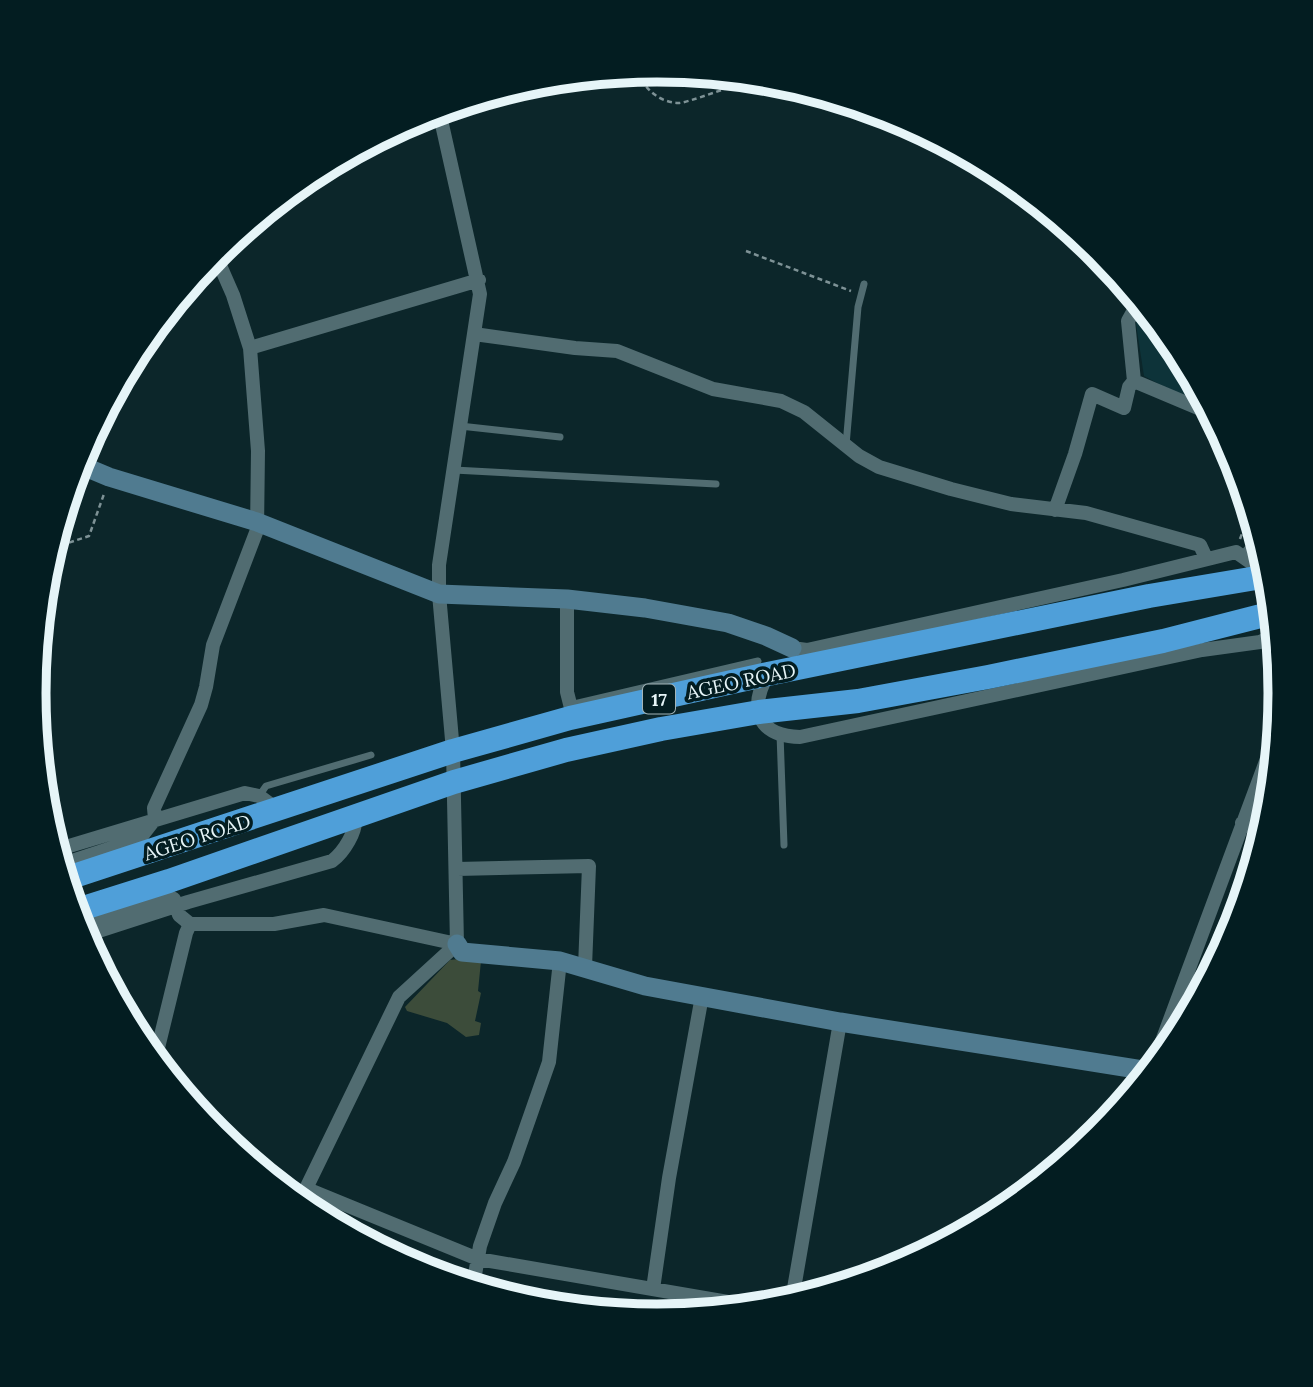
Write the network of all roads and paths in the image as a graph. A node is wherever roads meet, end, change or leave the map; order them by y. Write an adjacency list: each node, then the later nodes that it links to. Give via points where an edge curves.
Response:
1 (642, 83): 2 (path, via 663,100 681,104)
2 (730, 87)
3 (442, 122): 6 (street)
4 (746, 251): 8 (path)
5 (220, 265): 11 (street)
6 (479, 279): 10 (street); 11 (street)
7 (864, 284): 8 (lane)
8 (861, 295): 16 (lane)
9 (1133, 312): 12 (street, via 1128,321)
10 (474, 334): 14 (street); 16 (street, via 617,351 713,389 781,401 804,412)
11 (250, 348): 22 (street, via 258,451)
12 (1134, 382): 13 (street); 21 (street, via 1124,408 1092,394)
13 (1196, 407)
14 (460, 426): 15 (lane); 18 (street)
15 (560, 438)
16 (846, 446): 21 (street, via 879,467 910,477 1011,504)
17 (89, 469): 19 (street)
18 (454, 470): 20 (lane); 30 (street)
19 (109, 477): 22 (street); 24 (path, via 89,536)
20 (716, 485)
21 (1055, 509): 27 (street, via 1086,513 1200,545)
22 (257, 522): 30 (street); 45 (street, via 213,645 201,705 154,808)
23 (1245, 530): 26 (path)
24 (64, 544)
25 (1250, 547): 26 (lane)
26 (1239, 554): 27 (street); 28 (street)
27 (1206, 558): 34 (street, via 807,650)
28 (1254, 564)
29 (1257, 578): 35 (highway, AGEO ROAD / 17)
30 (439, 594): 31 (street); 39 (street)
31 (567, 598): 34 (street, via 728,623); 36 (street)
32 (1262, 616): 37 (highway, AGEO ROAD / 17, via 1014,672 858,701)
33 (1265, 640): 38 (street, via 800,737)
34 (792, 648)
35 (763, 667): 36 (highway, AGEO ROAD / 17); 37 (street)
36 (571, 713): 39 (highway, AGEO ROAD / 17)
37 (757, 713): 38 (street, via 760,722); 42 (highway, AGEO ROAD / 17, via 566,750)
38 (780, 734): 48 (lane)
39 (453, 751): 42 (street); 43 (highway, AGEO ROAD / 17)
40 (371, 755): 43 (lane, via 267,786)
41 (1262, 770): 46 (street)
42 (454, 782): 44 (highway, AGEO ROAD / 17); 51 (street)
43 (269, 803): 45 (street, via 245,793); 52 (highway, AGEO ROAD / 17)
44 (355, 817): 53 (street, via 355,827 332,861); 54 (highway, AGEO ROAD / 17)
45 (155, 819): 49 (street); 50 (street, via 141,837)
46 (1242, 823): 47 (street); 63 (street)
47 (1253, 827)
48 (784, 845)
49 (65, 847)
50 (69, 862)
51 (457, 869): 58 (street); 60 (street, via 590,866)
52 (74, 876)
53 (176, 906): 55 (street, via 167,895); 56 (street, via 178,915); 57 (street)
54 (85, 908)
55 (89, 919)
56 (190, 924): 58 (street, via 274,924 324,915); 64 (street)
57 (94, 932)
58 (457, 944): 59 (street, via 462,952); 66 (street, via 399,997)
59 (560, 961): 60 (street); 68 (street, via 549,1062)
60 (585, 967): 61 (street, via 645,986)
61 (702, 996): 62 (street); 70 (street)
62 (840, 1022): 65 (street); 71 (street)
63 (1162, 1037)
64 (158, 1047)
65 (1139, 1067)
66 (307, 1189): 67 (street); 68 (street)
67 (305, 1193)
68 (478, 1259): 69 (street); 70 (street)
69 (475, 1277)
70 (653, 1289): 72 (street)
71 (794, 1289)
72 (720, 1301)

